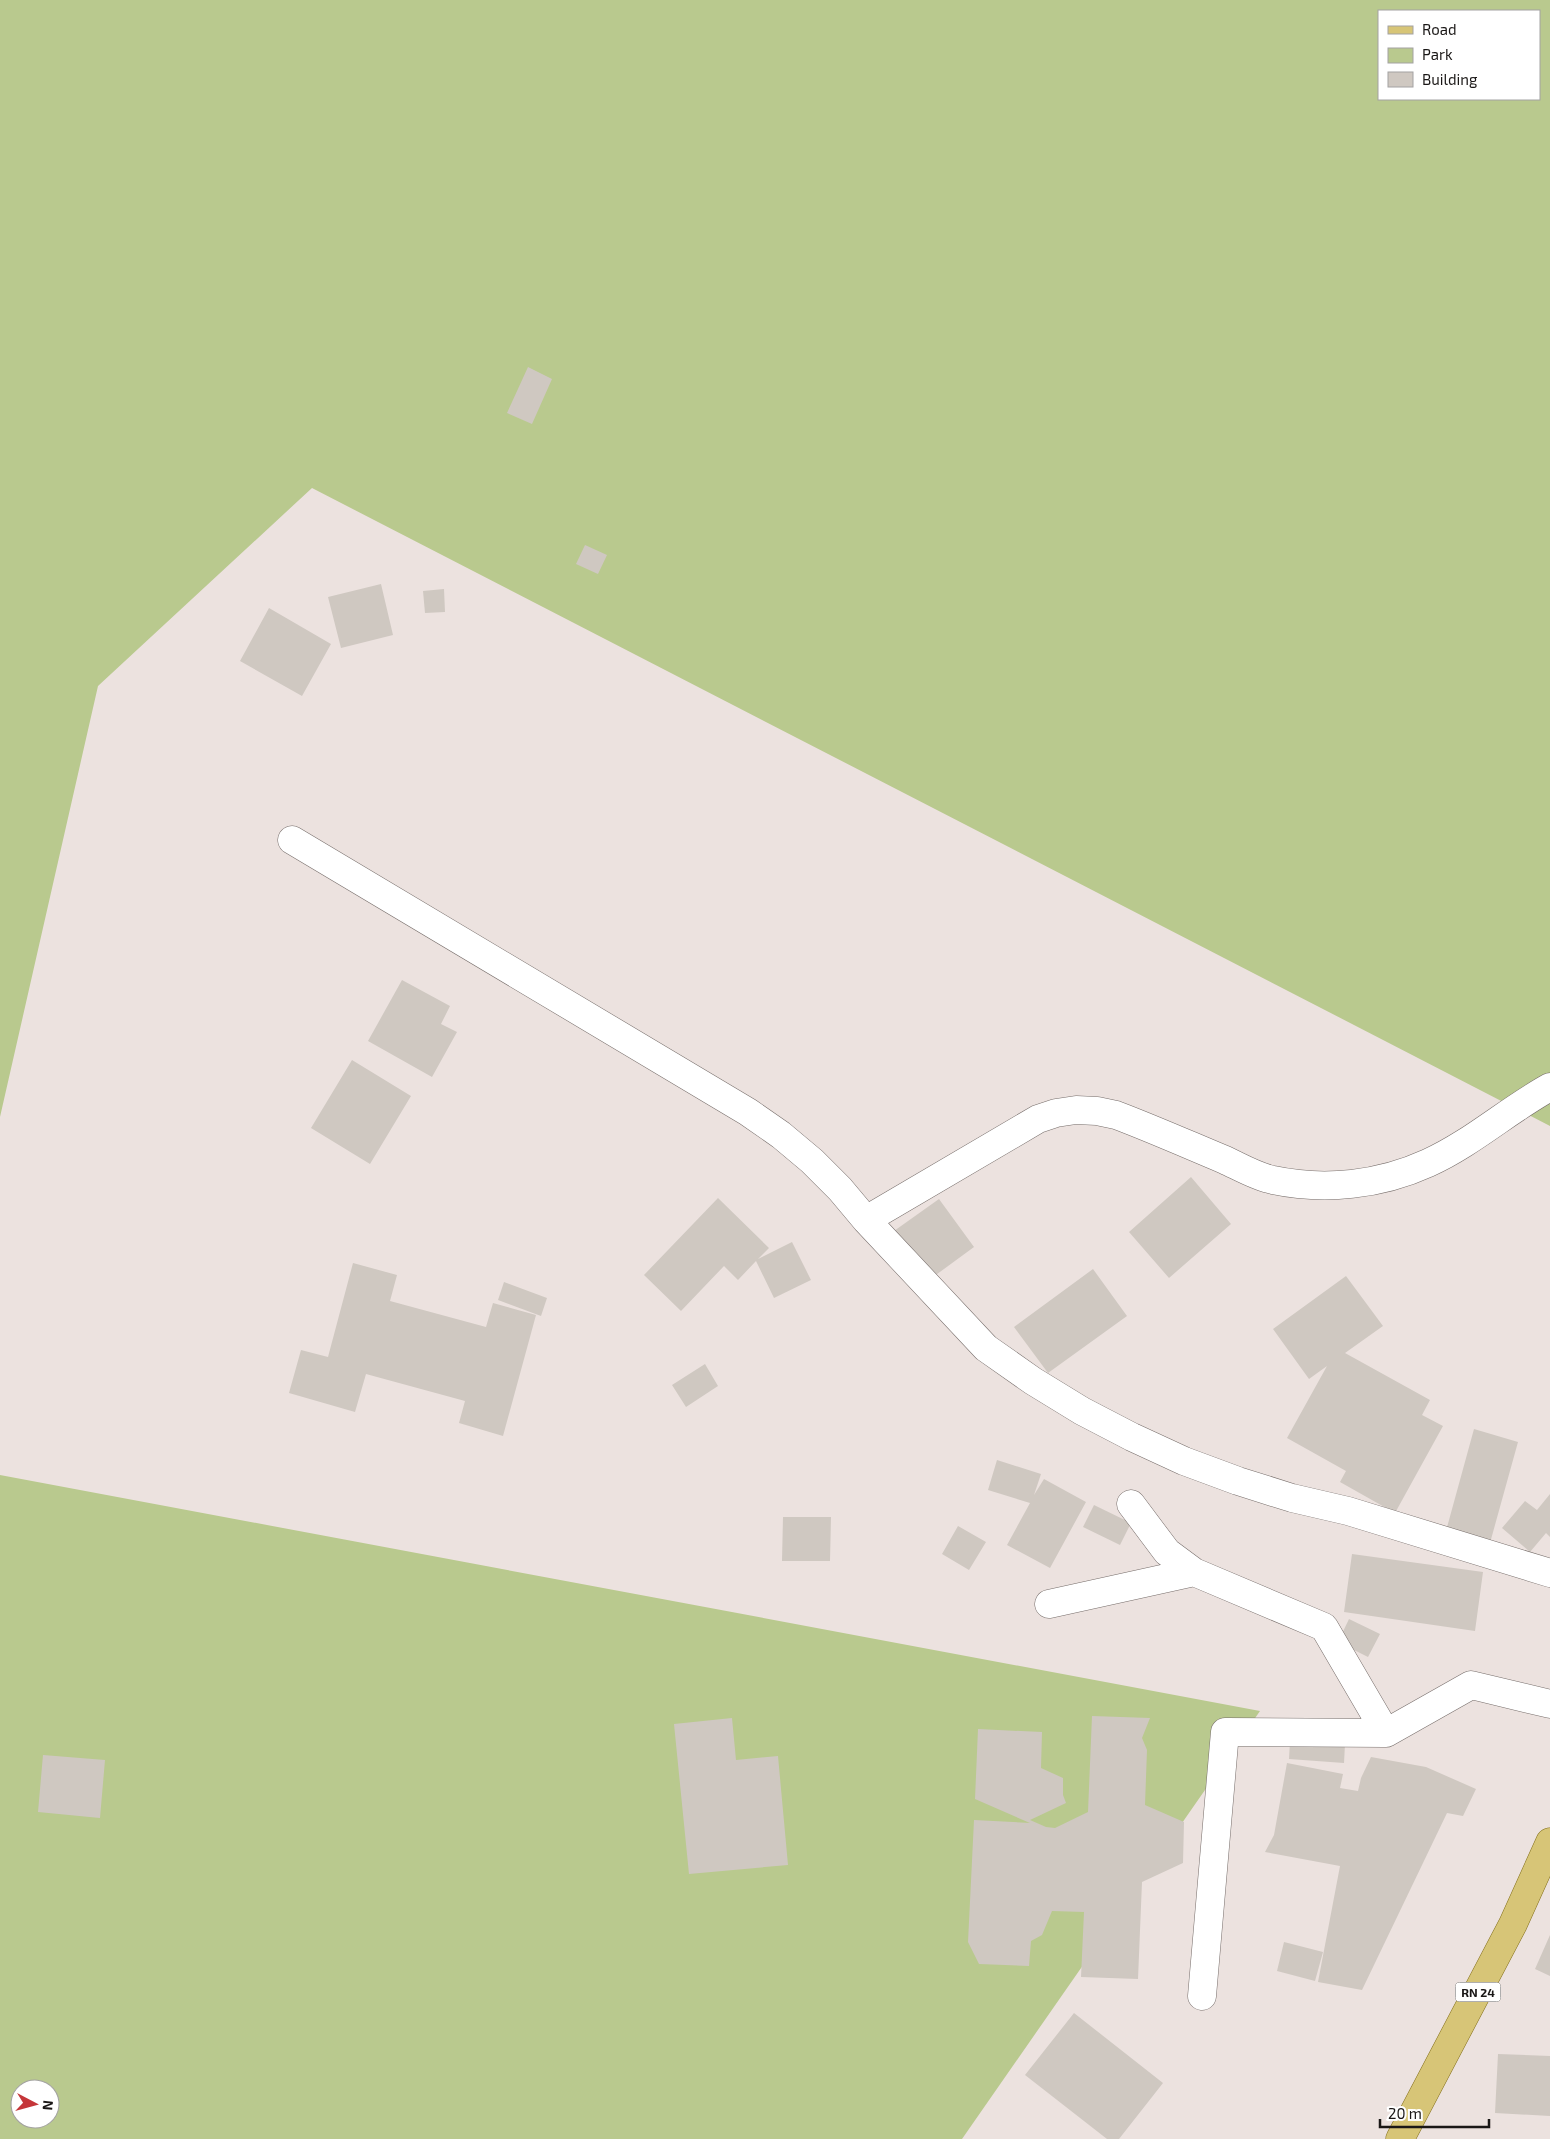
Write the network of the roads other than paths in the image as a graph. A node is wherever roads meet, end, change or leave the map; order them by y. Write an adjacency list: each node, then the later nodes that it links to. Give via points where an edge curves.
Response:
1 (292, 840): 3 (street, via 748,1112 812,1161)
2 (1550, 1087): 3 (street, via 1429,1163 1391,1177 1352,1184 1312,1186 1271,1180 1116,1115 1083,1110 1056,1113 1020,1128)
3 (866, 1220): 6 (street, via 986,1348 1057,1396 1132,1438 1238,1481)
4 (1132, 1504): 5 (street, via 1167,1552)
5 (1194, 1572): 7 (street); 9 (street, via 1324,1627)
6 (1550, 1573)
7 (1049, 1604)
8 (1550, 1704): 9 (street, via 1471,1686)
9 (1386, 1733): 11 (street, via 1225,1732)
10 (1550, 1842): 12 (main road, RN 24, via 1513,1924)
11 (1202, 1996)
12 (1400, 2139)

